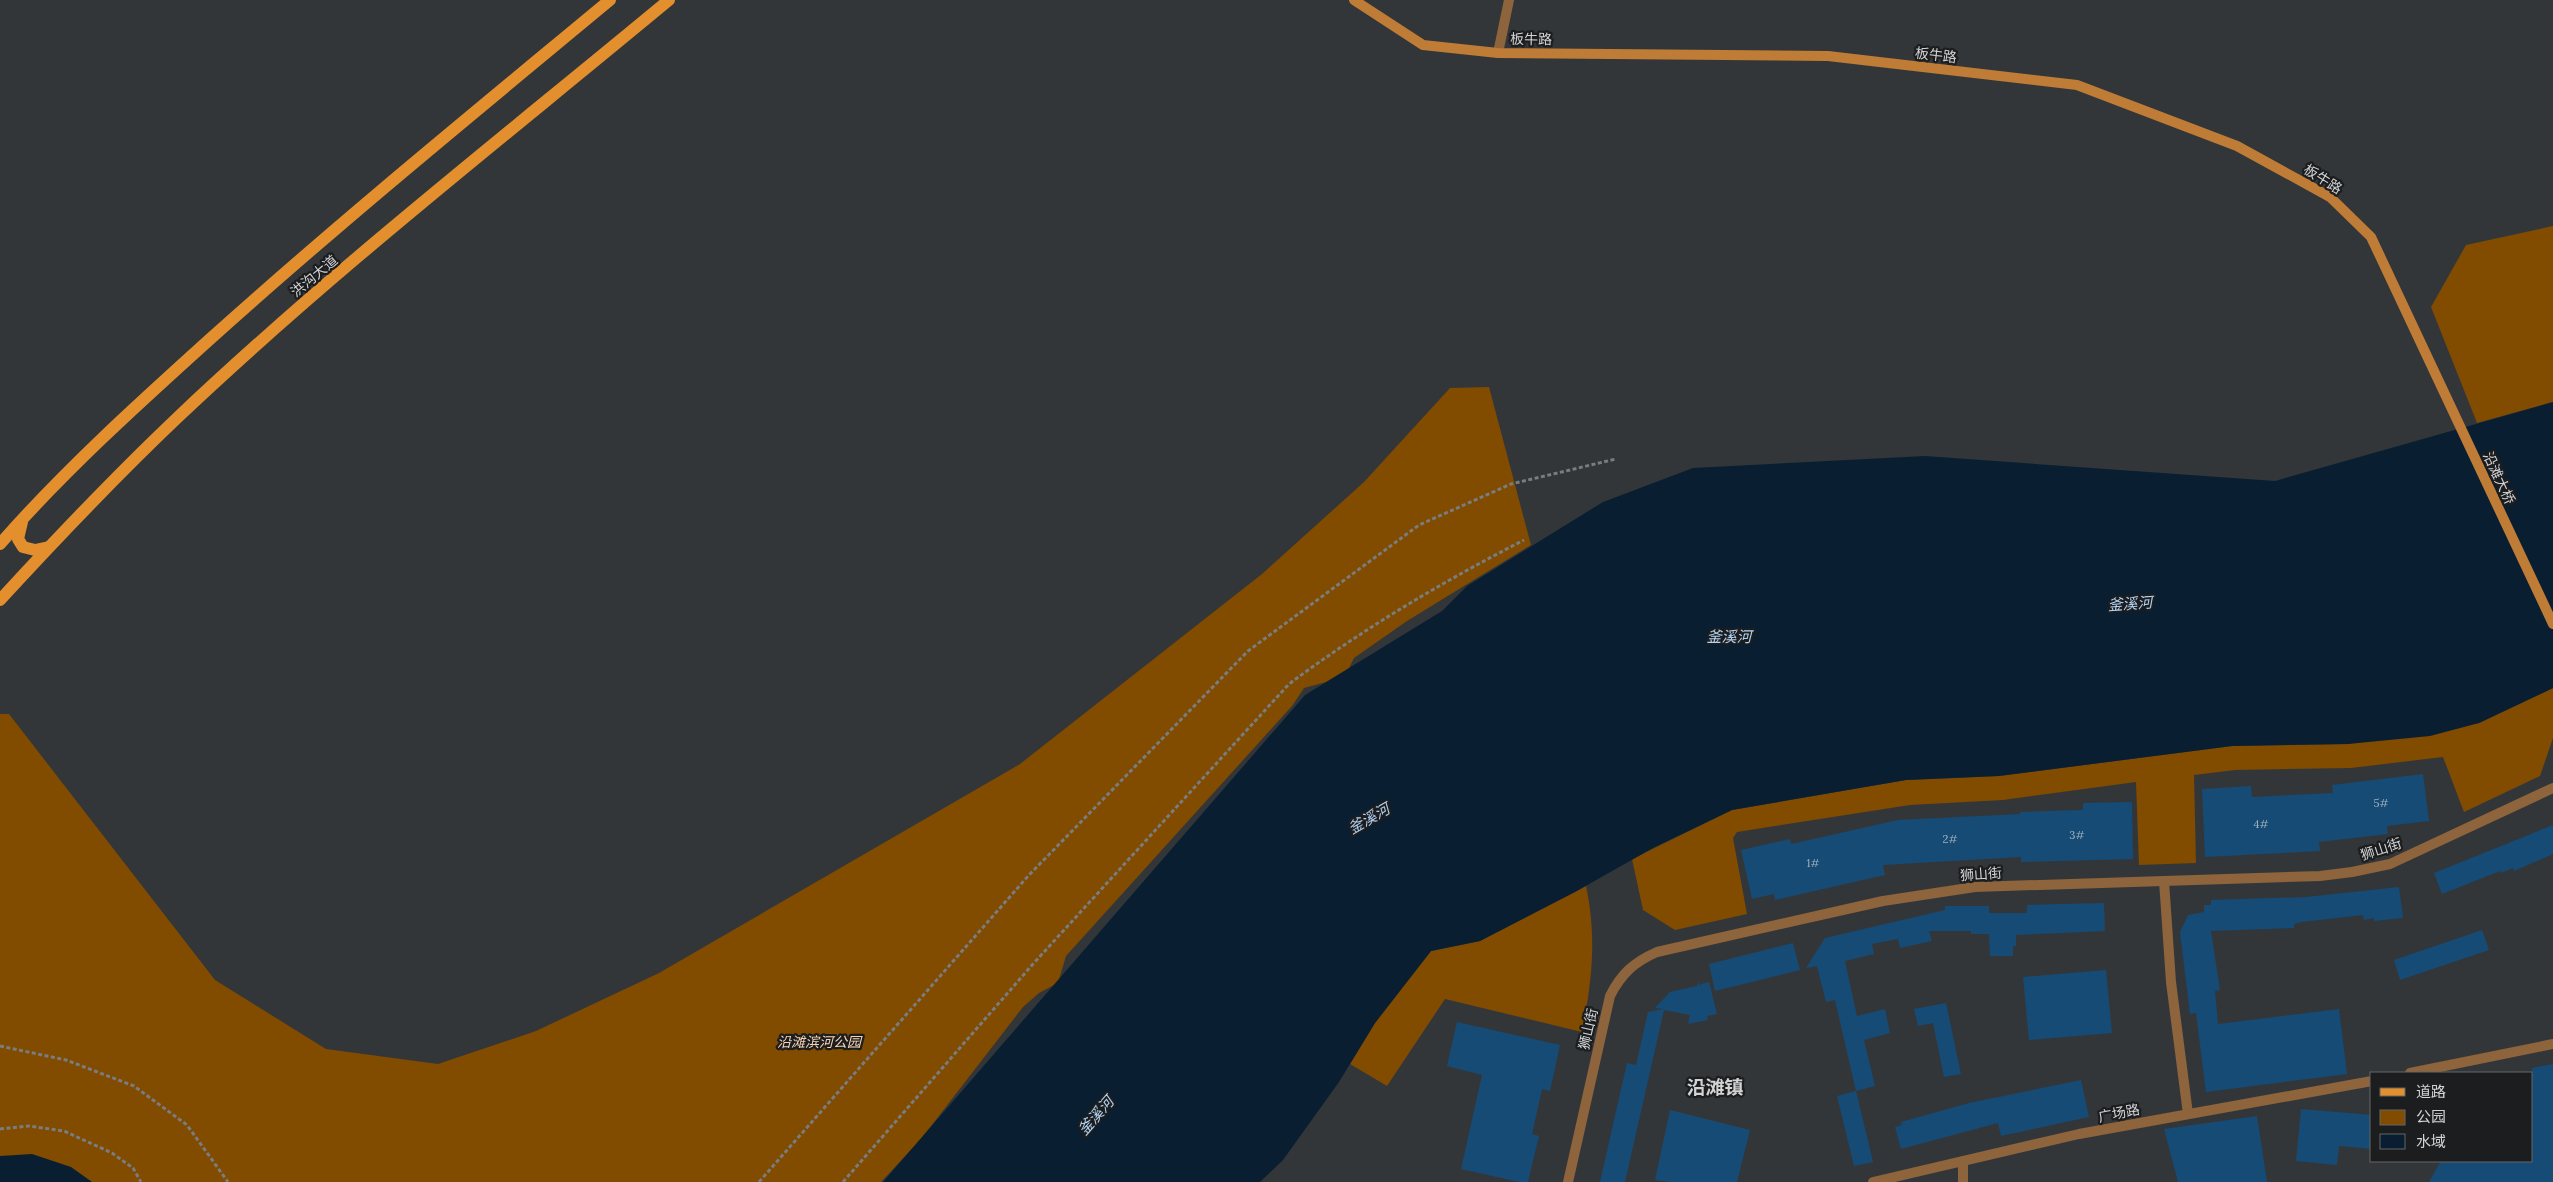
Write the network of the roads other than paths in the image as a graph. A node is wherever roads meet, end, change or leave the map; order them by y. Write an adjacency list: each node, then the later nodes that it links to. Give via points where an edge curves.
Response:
1 (610, 0): 7 (main road, 洪沟大道, via 290,266 154,389)
2 (669, 0): 9 (main road, 洪沟大道, via 315,294 176,419)
3 (1354, 0): 5 (main road, 板牛路, via 1423,45)
4 (1509, 0): 5 (street)
5 (1498, 53): 6 (main road, 板牛路, via 1828,56 2077,85 2237,146 2330,197 2371,237)
6 (2420, 343): 11 (main road, 沿滩大桥)
7 (25, 515): 8 (main road, 洪沟大道); 9 (main road, via 18,530 23,548)
8 (0, 544)
9 (49, 547): 10 (main road, 洪沟大道)
10 (0, 600)
11 (2553, 624)
12 (2553, 790): 13 (street, 狮山街, via 2390,864 2320,876)
13 (2164, 881): 17 (street, via 2171,982); 19 (street, 狮山街, via 1975,886 1932,892 1883,900 1657,952 1642,959 1627,969 1610,996)
14 (2553, 1044): 15 (street)
15 (2415, 1072)
16 (2370, 1081): 17 (street, 广场路)
17 (2188, 1114): 18 (street, 广场路, via 2079,1134)
18 (1963, 1162): 20 (street, 广场路); 21 (street)
19 (1568, 1182)
20 (1874, 1182)
21 (1963, 1182)

